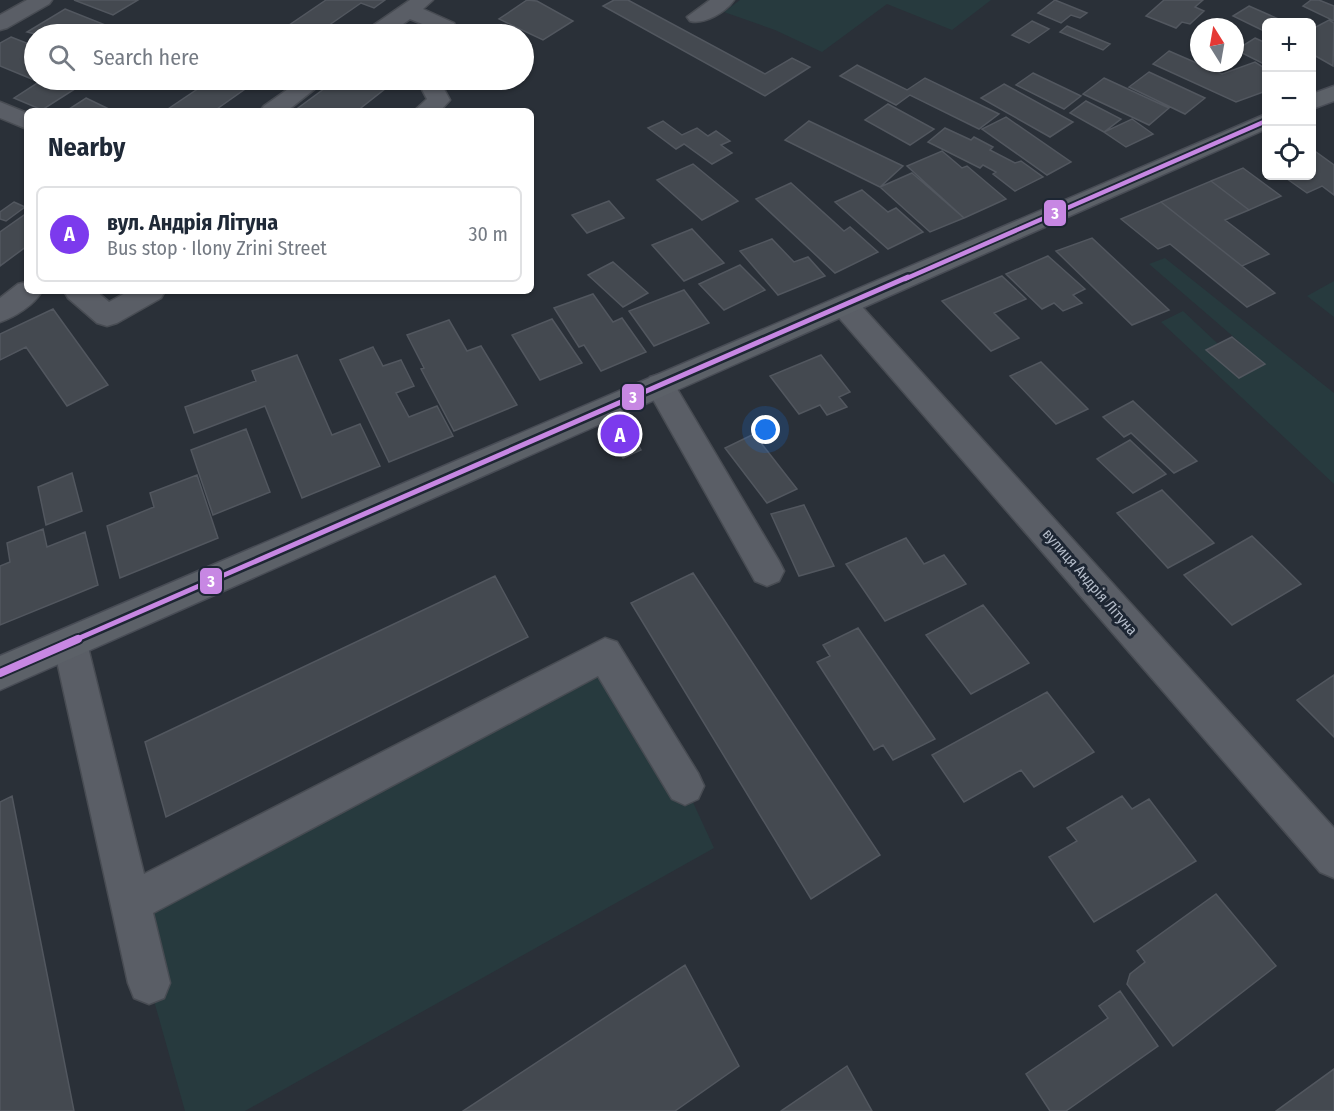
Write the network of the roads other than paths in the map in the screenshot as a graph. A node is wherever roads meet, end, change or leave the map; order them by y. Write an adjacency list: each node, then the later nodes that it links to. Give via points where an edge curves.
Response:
1 (42, 0): 5 (street)
2 (724, 0): 4 (street)
3 (416, 5): 6 (street); 7 (street)
4 (697, 17)
5 (0, 24)
6 (390, 24)
7 (443, 24)
8 (301, 90): 12 (street)
9 (434, 90): 13 (street, via 439,100)
10 (1334, 93): 11 (main road)
11 (1316, 100)
12 (276, 108)
13 (430, 108)
14 (0, 109): 15 (street)
15 (24, 121)
16 (1262, 123): 20 (main road)
17 (24, 294): 21 (street)
18 (81, 294): 19 (street, via 107,316)
19 (146, 294)
20 (845, 306): 22 (main road); 27 (street, вулиця Андрія Літуна)
21 (0, 312)
22 (660, 385): 23 (street); 24 (main road)
23 (766, 571)
24 (70, 643): 25 (main road); 28 (street)
25 (0, 673)
26 (685, 786): 28 (street, via 605,654)
27 (1334, 858)
28 (132, 902): 29 (street)
29 (149, 983)

